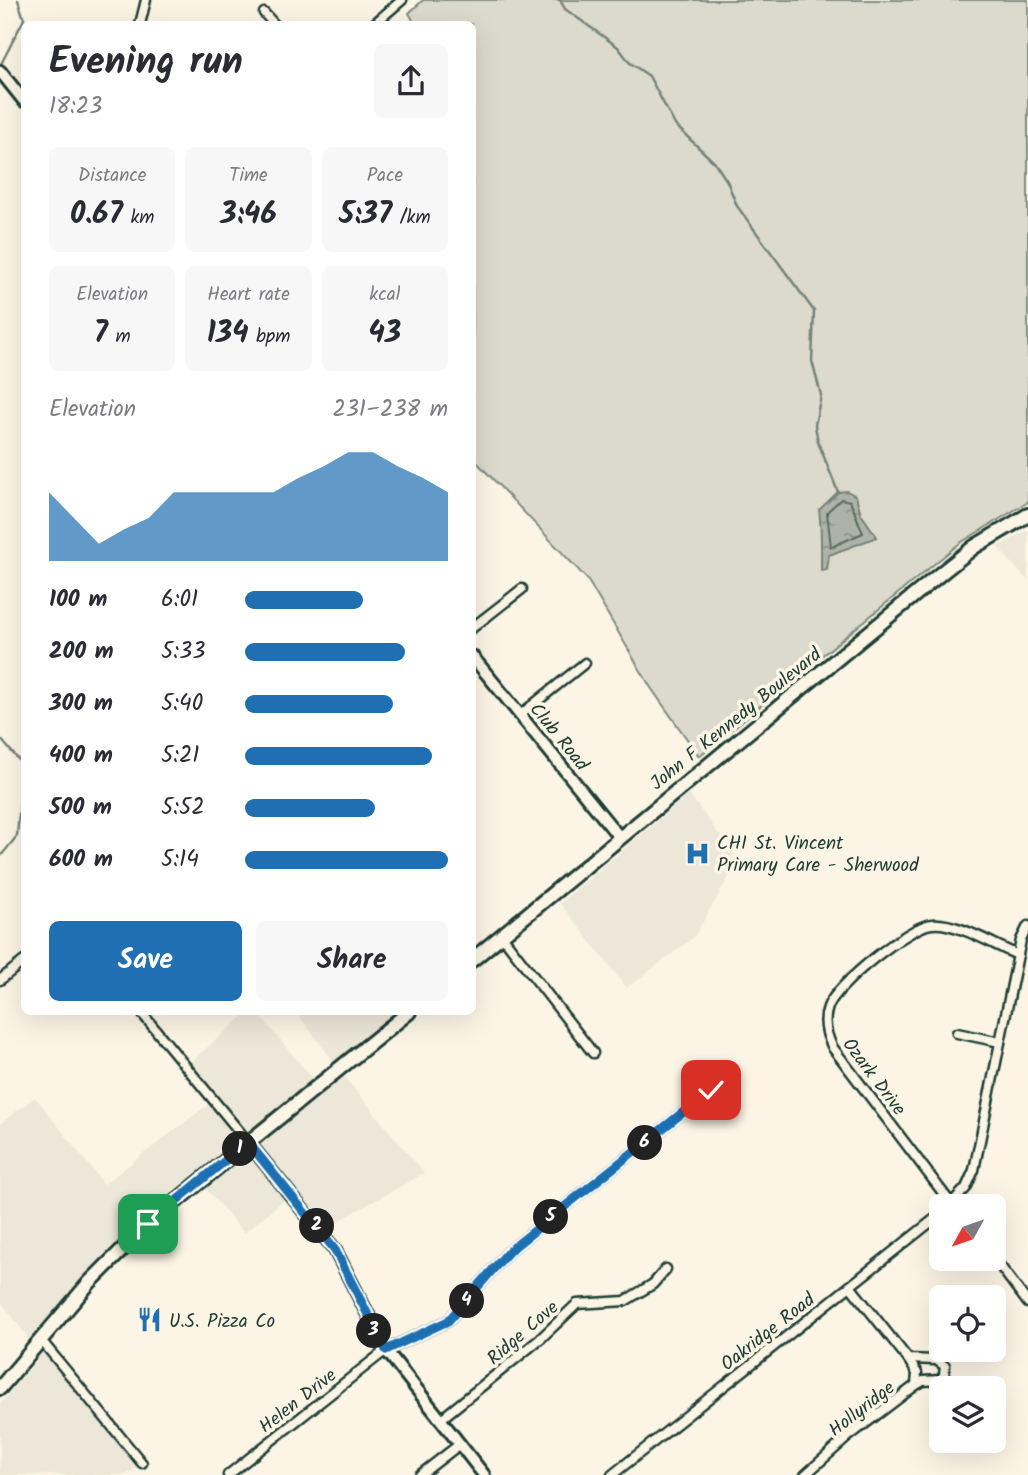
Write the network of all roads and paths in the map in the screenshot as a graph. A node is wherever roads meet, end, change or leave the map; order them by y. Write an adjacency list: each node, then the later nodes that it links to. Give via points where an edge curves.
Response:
1 (146, 0): 4 (street)
2 (402, 0): 6 (street)
3 (264, 13): 5 (street)
4 (141, 21)
5 (271, 21)
6 (378, 21)
7 (2, 74): 8 (street)
8 (21, 97)
9 (1028, 515): 15 (main road, John F Kennedy Boulevard, via 955,562)
10 (522, 589): 11 (street)
11 (476, 625)
12 (476, 661): 14 (street, Club Road)
13 (586, 663): 14 (street)
14 (520, 715): 15 (street, Club Road)
15 (620, 838): 17 (main road, John F Kennedy Boulevard)
16 (1028, 926): 18 (street)
17 (502, 936): 19 (main road, John F Kennedy Boulevard); 26 (street)
18 (1018, 955): 25 (street); 29 (street, Ozark Drive, via 951,926 926,925 911,931 838,990 827,1010 825,1024 833,1048)
19 (476, 957)
20 (21, 963): 21 (street)
21 (0, 980)
22 (143, 1015): 28 (street)
23 (405, 1015): 28 (main road)
24 (957, 1033): 25 (street)
25 (1000, 1042): 30 (street, via 974,1170)
26 (593, 1053)
27 (711, 1090): 37 (street, Helen Drive, via 509,1251 448,1321)
28 (248, 1142): 36 (main road, via 125,1245); 37 (street, via 335,1250)
29 (943, 1194)
30 (960, 1194)
31 (929, 1223): 34 (street, Oakridge Road)
32 (666, 1269): 41 (street, Ridge Cove, via 653,1284 625,1301 577,1304)
33 (1004, 1271): 35 (street)
34 (850, 1286): 38 (street); 47 (street, Oakridge Road)
35 (1028, 1303)
36 (41, 1340): 40 (main road); 43 (street)
37 (386, 1350): 41 (street); 44 (street, Helen Drive)
38 (908, 1359): 39 (street, Hollyridge, via 917,1373); 39 (street, via 936,1360 945,1366 940,1380)
39 (916, 1385): 48 (street, Hollyridge)
40 (0, 1388)
41 (441, 1419): 42 (street)
42 (460, 1444): 45 (street); 46 (street)
43 (142, 1463)
44 (228, 1475)
45 (421, 1475)
46 (484, 1475)
47 (612, 1475)
48 (805, 1475)

